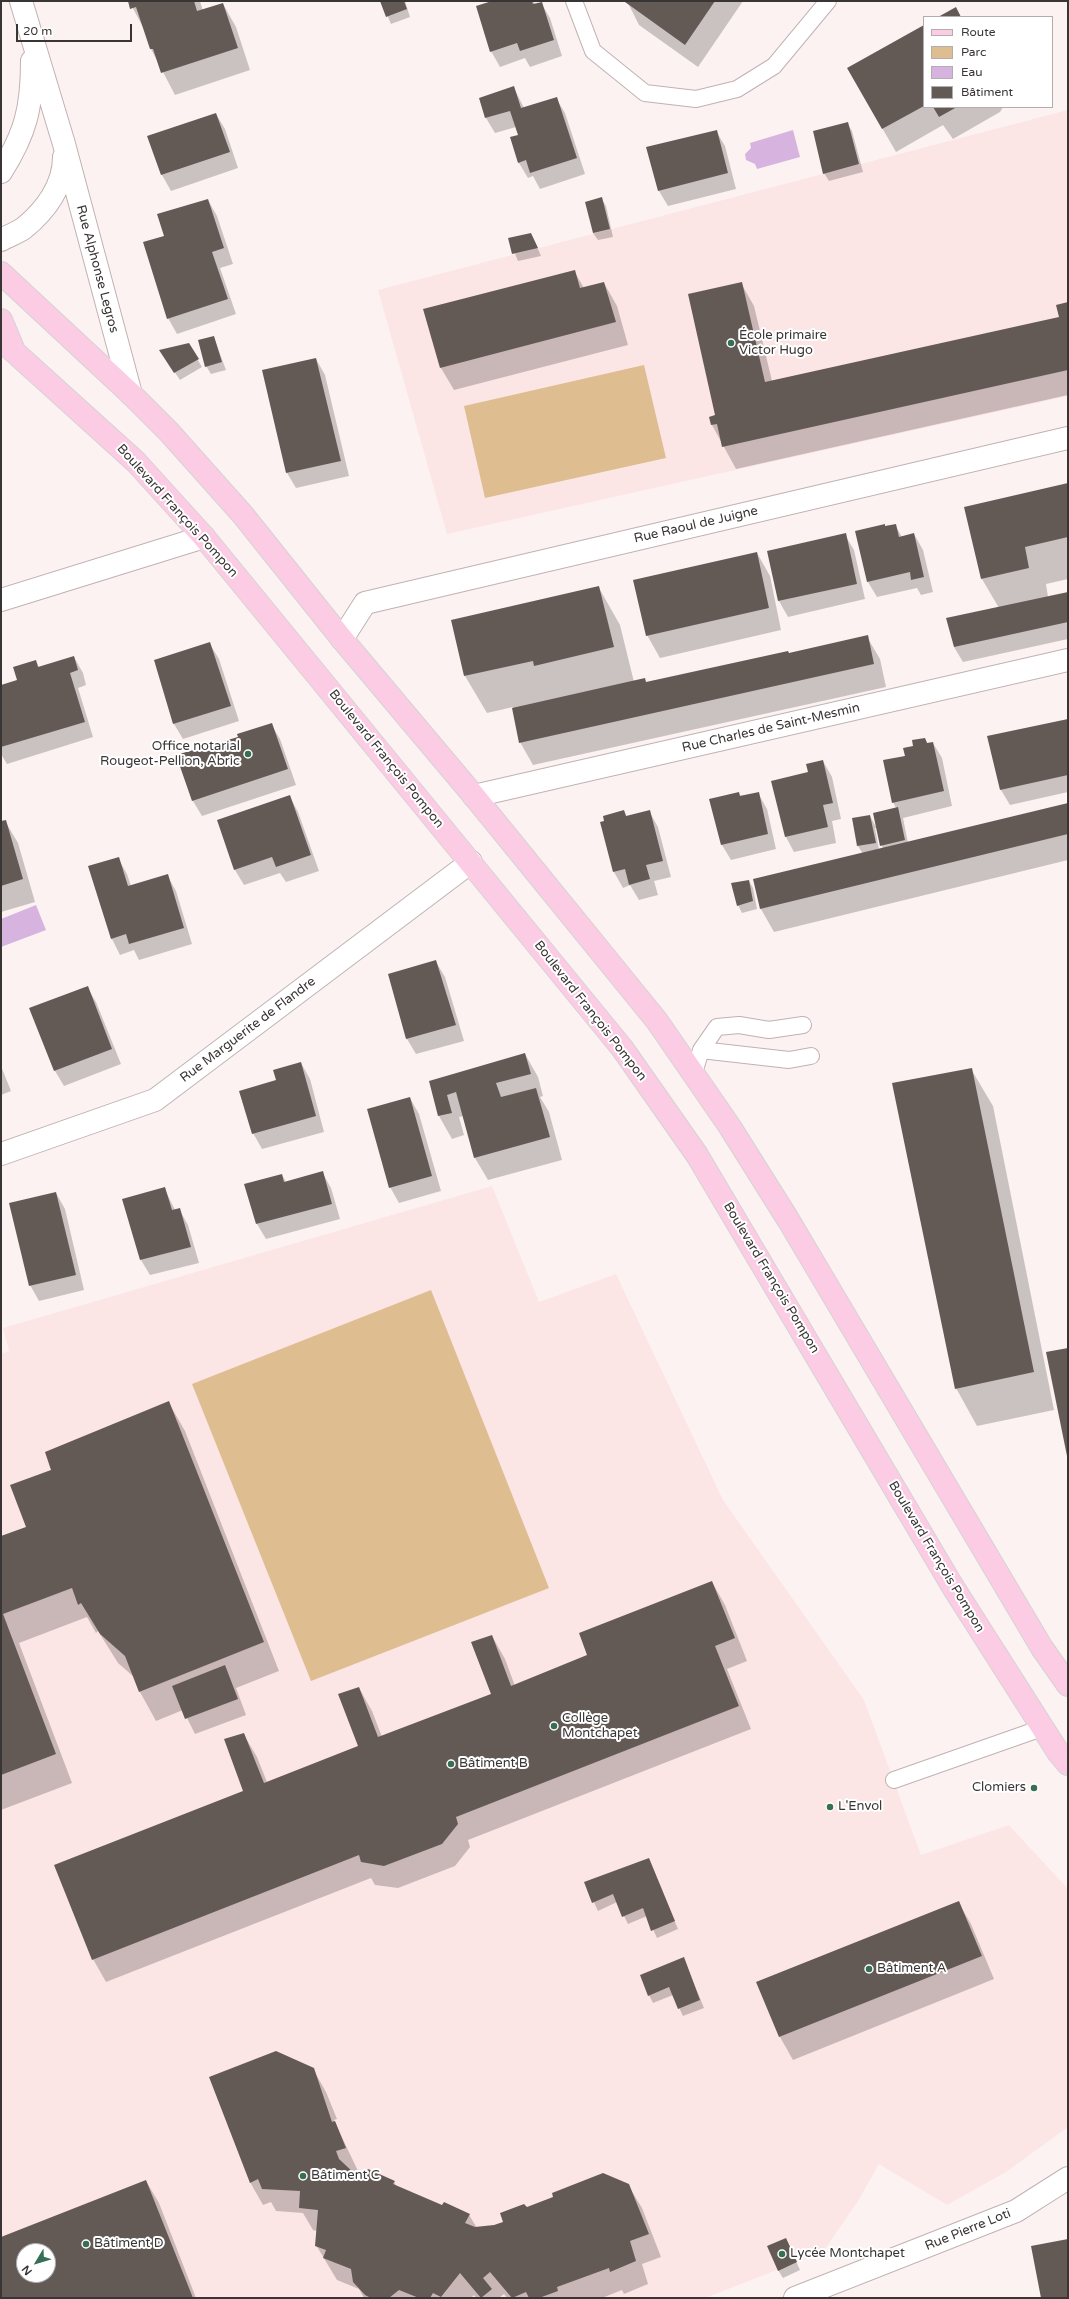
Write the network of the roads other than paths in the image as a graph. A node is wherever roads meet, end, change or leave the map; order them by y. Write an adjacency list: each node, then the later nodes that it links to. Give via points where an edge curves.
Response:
1 (20, 1): 4 (street, Rue Alphonse Legros)
2 (574, 1): 3 (lane, via 593,51 645,92 696,99 737,89 774,66)
3 (828, 1)
4 (32, 40): 5 (street, Rue Alphonse Legros); 6 (street, Rue Alphonse Legros, via 32,88 26,123)
5 (64, 144): 8 (street, Rue Alphonse Legros, via 64,171 58,187 44,208 23,229); 12 (street, Rue Alphonse Legros)
6 (8, 154): 7 (street, Rue Alphonse Legros)
7 (1, 172)
8 (1, 240)
9 (1, 273): 12 (main road)
10 (1, 320): 11 (main road)
11 (7, 345): 14 (main road, Boulevard François Pompon, via 136,462)
12 (131, 394): 16 (main road, via 243,515)
13 (1068, 438): 16 (street, Rue Raoul de Juigne, via 365,603)
14 (204, 537): 15 (street); 19 (main road, Boulevard François Pompon)
15 (1, 600)
16 (342, 639): 18 (main road)
17 (1068, 660): 18 (street, Rue Charles de Saint-Mesmin)
18 (474, 796): 23 (main road, via 658,1021)
19 (471, 862): 24 (street, Rue Marguerite de Flandre, via 155,1100); 26 (main road, Boulevard François Pompon, via 622,1048 697,1156 953,1587)
20 (802, 1025): 21 (lane, via 769,1030 739,1024 717,1028)
21 (701, 1050): 22 (lane, via 789,1060); 23 (lane)
22 (811, 1056)
23 (694, 1073): 25 (main road, via 789,1221 1042,1648)
24 (1, 1154)
25 (1068, 1685)
26 (1042, 1728): 27 (main road, Boulevard François Pompon); 28 (lane)
27 (1068, 1764)
28 (894, 1780)
29 (1068, 2178): 30 (street, Rue Pierre Loti, via 1016,2211)
30 (795, 2298)

